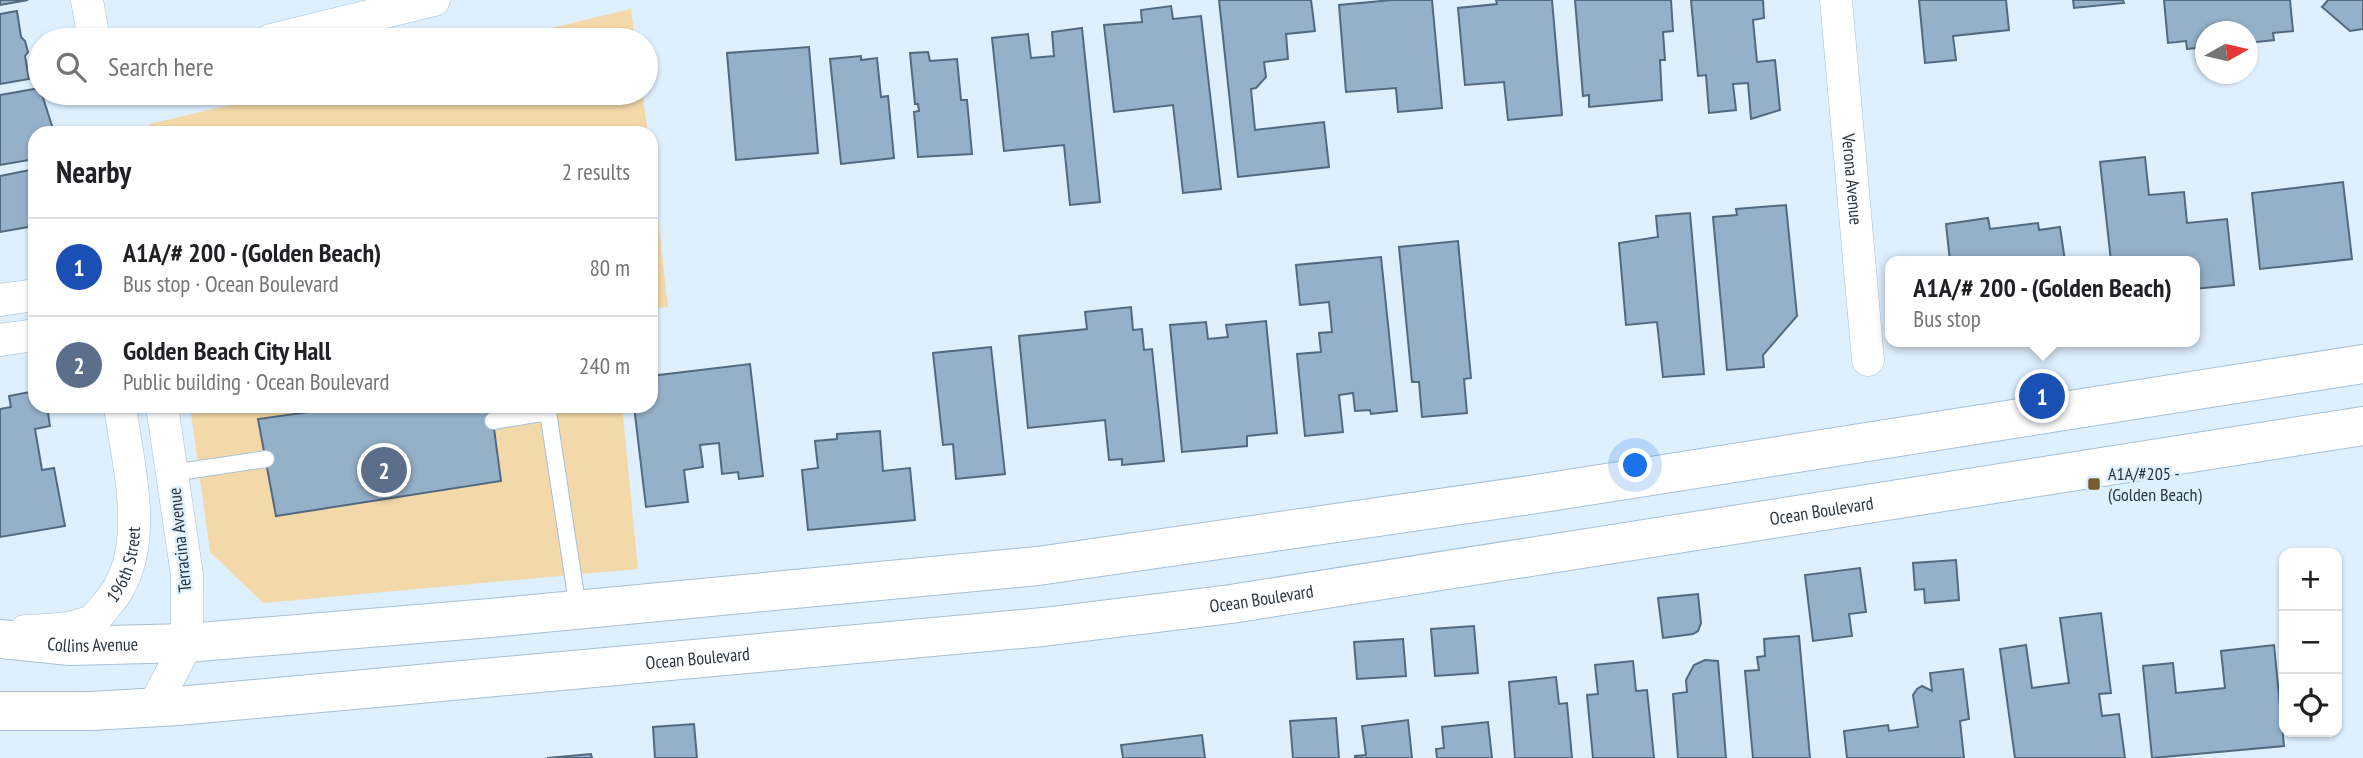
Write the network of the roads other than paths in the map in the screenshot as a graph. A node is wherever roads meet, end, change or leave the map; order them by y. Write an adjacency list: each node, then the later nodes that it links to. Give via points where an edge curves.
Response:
1 (87, 0): 4 (street)
2 (434, 0): 5 (street)
3 (1836, 0): 10 (street, Verona Avenue)
4 (92, 28)
5 (320, 28)
6 (28, 296): 7 (street)
7 (0, 300)
8 (28, 336): 9 (street)
9 (0, 340)
10 (1868, 360)
11 (2363, 364): 18 (main road)
12 (121, 413): 23 (street, 196th Street, via 135,522 129,562 118,592 92,621 56,630)
13 (163, 413): 20 (street, Terracina Avenue)
14 (542, 413): 16 (lane)
15 (548, 413): 22 (lane)
16 (493, 421)
17 (2363, 426): 21 (main road, Ocean Boulevard)
18 (1874, 441): 21 (main road); 22 (main road, via 1038,566)
19 (265, 459): 20 (lane)
20 (172, 473): 25 (street, Terracina Avenue, via 187,575)
21 (1882, 500): 26 (main road, Ocean Boulevard, via 1231,604 1057,625)
22 (578, 609): 25 (main road)
23 (0, 632)
24 (0, 639): 25 (main road, Collins Avenue, via 70,646)
25 (187, 642): 26 (street, Terracina Avenue)
26 (153, 708): 27 (main road)
27 (0, 711)

